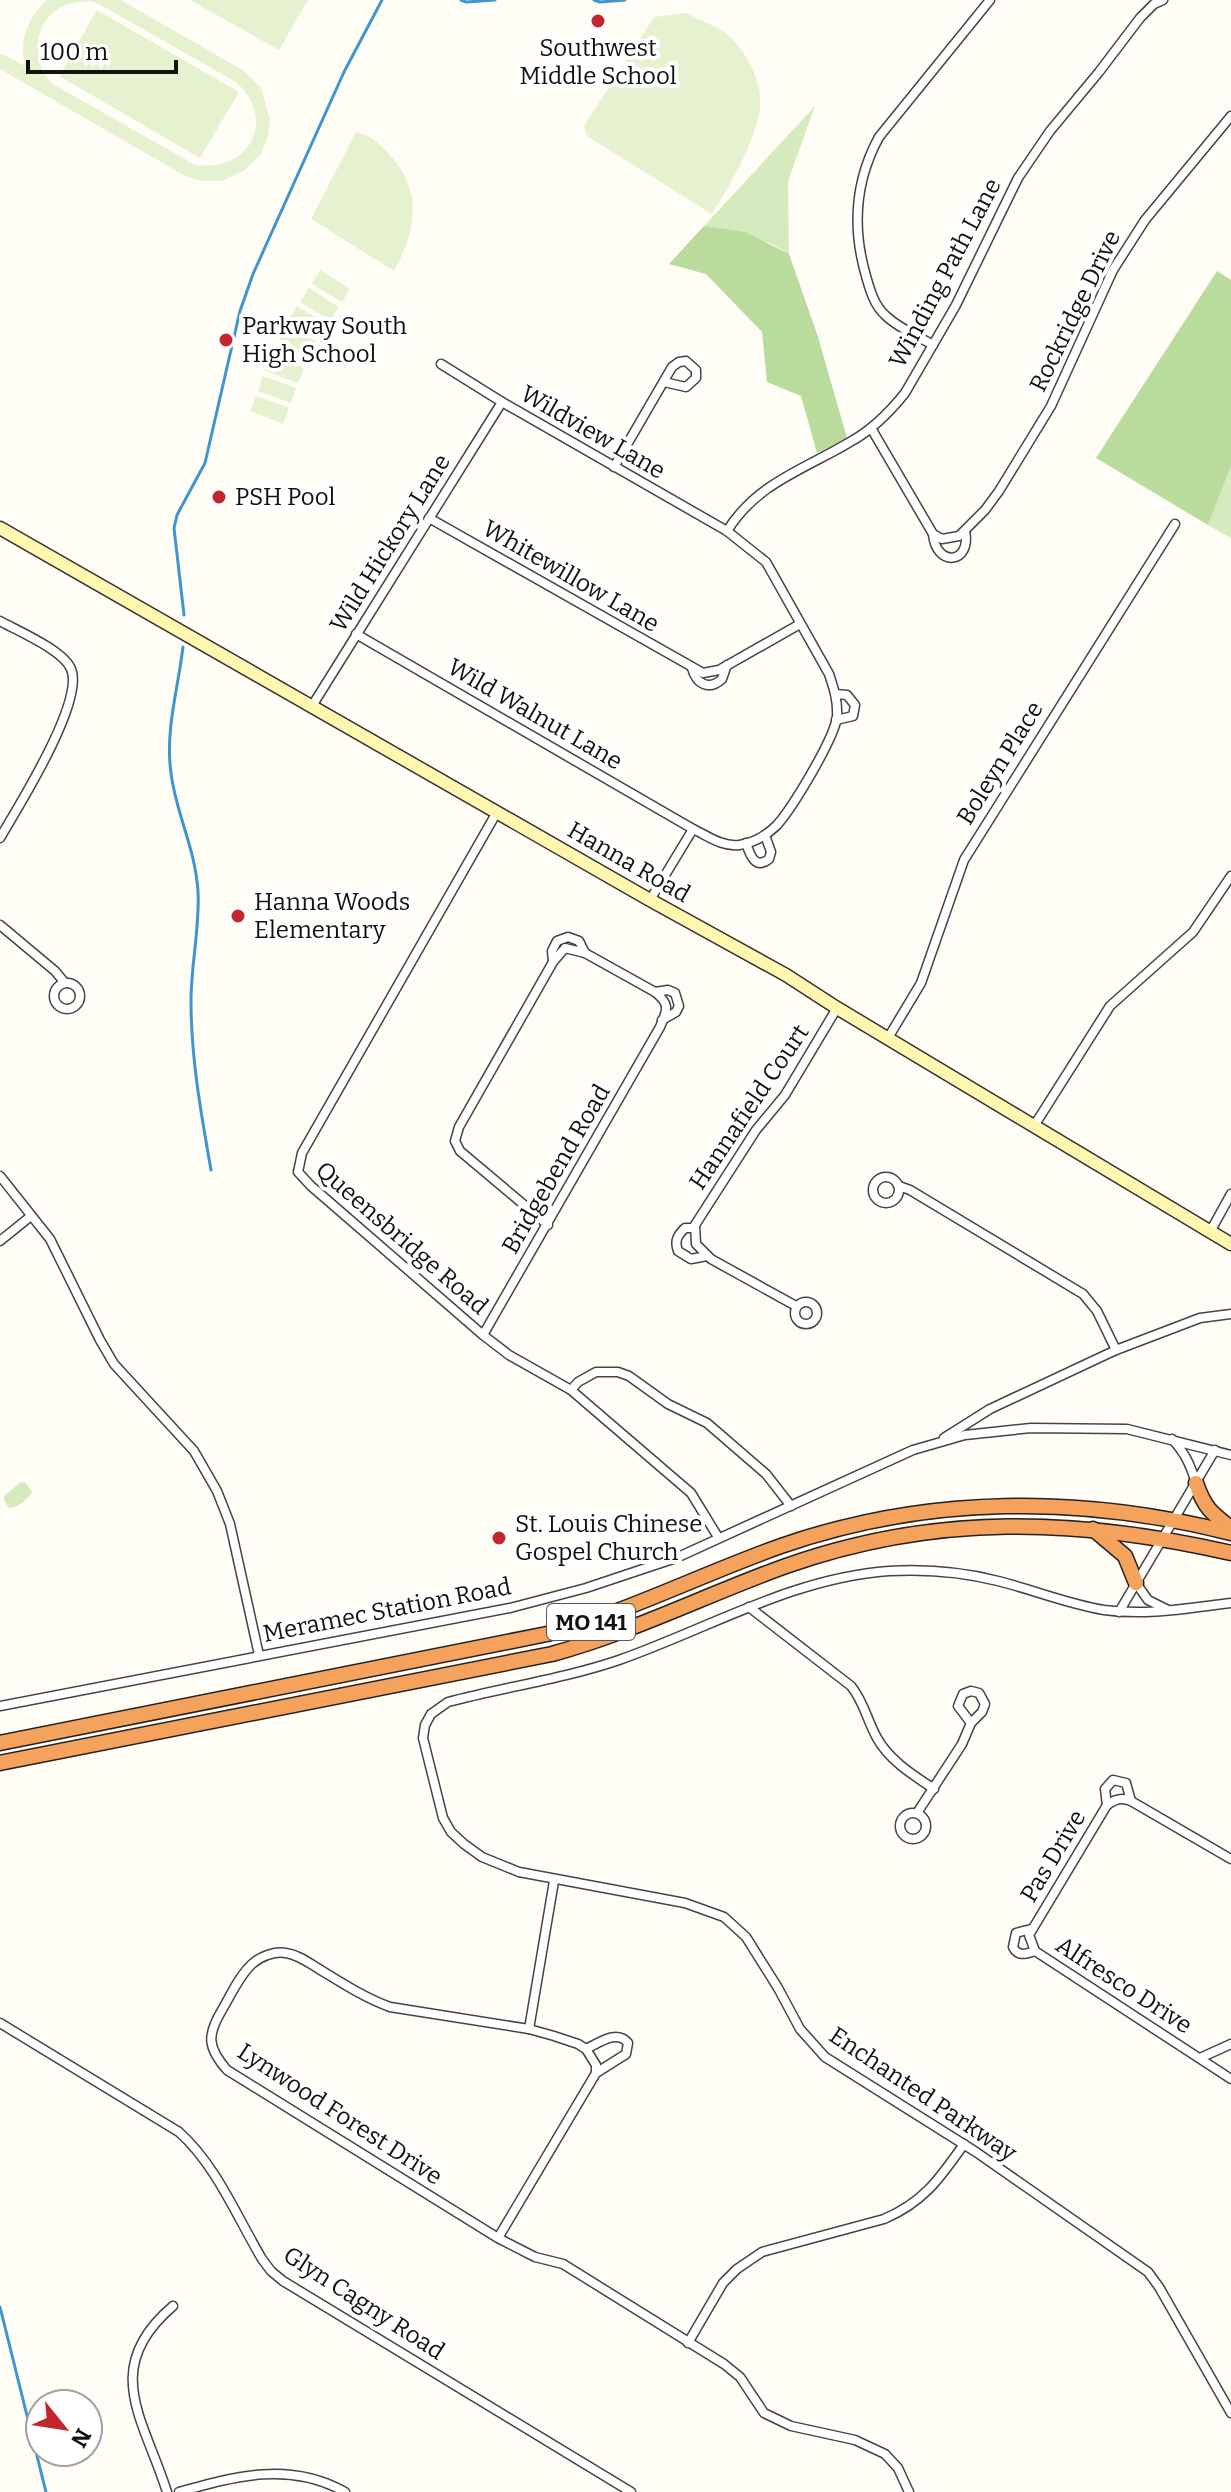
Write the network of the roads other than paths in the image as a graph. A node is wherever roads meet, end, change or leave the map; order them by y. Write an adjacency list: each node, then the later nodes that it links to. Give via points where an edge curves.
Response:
1 (990, 0): 4 (street, via 879,137 861,180 857,238 875,302 885,315)
2 (1163, 0): 4 (street, Winding Path Lane, via 1140,18 1018,178)
3 (1231, 116): 14 (street, Rockridge Drive, via 1125,248 1051,406 999,491)
4 (933, 345): 8 (street, Winding Path Lane, via 905,393)
5 (441, 364): 7 (street, Wildview Lane)
6 (664, 382): 9 (street)
7 (502, 402): 9 (street, Wildview Lane); 10 (street, Wild Hickory Lane)
8 (871, 428): 13 (street, Winding Path Lane, via 779,479 750,501); 15 (street)
9 (614, 467): 13 (street, Wildview Lane)
10 (429, 518): 18 (street, Wild Hickory Lane); 20 (street, Whitewillow Lane)
11 (1175, 524): 36 (street, Boleyn Place, via 964,860 921,983)
12 (0, 528): 22 (street, Hanna Road)
13 (727, 531): 17 (street, via 766,562)
14 (965, 531): 15 (street, Rockridge Drive, via 951,539); 15 (street, Rockridge Drive, via 964,550 949,558 936,548)
15 (933, 534)
16 (0, 621): 27 (street, via 59,654 71,668 74,691 52,745)
17 (800, 624): 19 (street, Whitewillow Lane); 21 (street)
18 (356, 634): 22 (street, Wild Hickory Lane); 25 (street, Wild Walnut Lane)
19 (727, 665): 20 (street, Whitewillow Lane, via 703,673); 20 (street, Whitewillow Lane, via 722,679 709,686)
20 (692, 668)
21 (836, 694): 23 (street); 23 (street, via 851,698 855,705 853,716)
22 (312, 706): 24 (street, Hanna Road)
23 (836, 720): 26 (street, via 824,750)
24 (497, 812): 30 (street, Hanna Road); 50 (street, Queensbridge Road, via 298,1164 298,1172 311,1186)
25 (693, 829): 28 (street, via 728,845); 30 (street)
26 (765, 835): 28 (street); 28 (street, via 771,852 764,863 752,859)
27 (0, 838)
28 (746, 843)
29 (1231, 876): 37 (street, via 1193,932 1110,1006)
30 (650, 900): 35 (street, Hanna Road)
31 (0, 925): 34 (street)
32 (585, 953): 33 (street, Bridgebend Road, via 565,948); 33 (street, via 579,941 568,937 557,941); 42 (street, Bridgebend Road, via 655,992 667,1007)
33 (553, 962): 42 (street, via 455,1141 460,1151)
34 (65, 983)
35 (837, 1008): 36 (street, Hanna Road); 43 (street, Hannafield Court)
36 (888, 1038): 37 (street, Hanna Road)
37 (1034, 1126): 44 (street, Hanna Road)
38 (0, 1176): 41 (street)
39 (899, 1186): 51 (street, via 1083,1294)
40 (1231, 1194): 44 (street)
41 (31, 1216): 45 (street); 70 (street, via 50,1239 114,1364 194,1451 217,1491 230,1524)
42 (548, 1225): 50 (street, Bridgebend Road)
43 (694, 1228): 47 (street, Hannafield Court, via 696,1244); 47 (street, Hannafield Court, via 678,1234 678,1251 691,1259)
44 (1210, 1232): 46 (street, Hanna Road)
45 (0, 1241)
46 (1231, 1244)
47 (707, 1256): 48 (street, Hannafield Court)
48 (796, 1306)
49 (1231, 1314): 51 (street, via 1200,1318)
50 (483, 1335): 52 (street, Queensbridge Road)
51 (1116, 1350): 54 (street, via 990,1409)
52 (571, 1390): 58 (street, via 596,1372 629,1376 707,1423 766,1474); 62 (street, Queensbridge Road, via 691,1493)
53 (1171, 1439): 54 (street, Meramec Station Road, via 1127,1429 1031,1428); 55 (street, Meramec Station Road); 57 (street, via 1184,1451)
54 (936, 1443): 58 (street, Meramec Station Road)
55 (1215, 1450): 56 (street, Meramec Station Road); 57 (street)
56 (1231, 1455)
57 (1196, 1483): 59 (street); 61 (highway, via 1208,1510)
58 (791, 1506): 62 (street, Meramec Station Road)
59 (1174, 1520): 61 (highway, MO 141); 63 (street); 73 (highway, MO 141, via 1028,1505 885,1518 782,1546 627,1609 547,1634)
60 (1093, 1529): 63 (highway, MO 141); 65 (highway, via 1125,1556); 74 (highway, MO 141, via 994,1526 880,1540 788,1566 621,1633 552,1654)
61 (1231, 1530)
62 (718, 1537): 70 (street, Meramec Station Road, via 634,1573 524,1605)
63 (1163, 1538): 64 (highway, MO 141); 65 (street)
64 (1231, 1553)
65 (1136, 1583): 68 (street, via 1148,1600); 69 (street)
66 (1231, 1603): 68 (street)
67 (749, 1607): 69 (street, via 844,1577 913,1571 987,1579); 75 (street, via 851,1686 883,1749); 80 (street, Enchanted Parkway, via 592,1669 448,1702 431,1714 423,1738 438,1804 451,1832 482,1857)
68 (1170, 1611): 69 (street)
69 (1119, 1612)
70 (259, 1655): 71 (street, Meramec Station Road)
71 (0, 1706)
72 (971, 1723): 75 (street)
73 (0, 1743)
74 (0, 1763)
75 (934, 1789): 78 (street)
76 (1131, 1801): 77 (street, Pas Drive); 77 (street, via 1126,1783 1113,1780 1105,1789); 79 (street)
77 (1107, 1805): 81 (street, Pas Drive)
78 (917, 1813)
79 (1231, 1859)
80 (554, 1881): 85 (street); 91 (street, Enchanted Parkway, via 685,1903 724,1917 746,1937 800,2029 822,2055)
81 (1031, 1929): 82 (street, Pas Drive); 83 (street, Alfresco Drive, via 1016,1933 1013,1947 1018,1953)
82 (1030, 1940): 83 (street, Alfresco Drive)
83 (1035, 1951): 88 (street, Alfresco Drive)
84 (0, 2023): 101 (street, Glyn Cagny Road, via 189,2141 262,2259 283,2281)
85 (529, 2029): 87 (street, Lynwood Forest Drive); 92 (street, Lynwood Forest Drive, via 390,2007 282,1952 266,1955 244,1973 211,2033 211,2046 227,2070)
86 (1231, 2044): 88 (street)
87 (586, 2049): 89 (street); 89 (street, via 617,2036 628,2043 626,2054)
88 (1200, 2058): 90 (street, Alfresco Drive)
89 (596, 2073): 92 (street)
90 (1231, 2079)
91 (964, 2144): 94 (street, via 936,2184 899,2213 762,2252 737,2269); 96 (street, Enchanted Parkway, via 1148,2272)
92 (498, 2238): 94 (street, Lynwood Forest Drive, via 563,2264)
93 (173, 2306): 98 (street, via 151,2327 136,2355 132,2385 141,2427)
94 (688, 2343): 102 (street, Lynwood Forest Drive, via 740,2377 764,2413 885,2454)
95 (1231, 2390): 96 (street)
96 (1221, 2396): 97 (street, Enchanted Parkway)
97 (1231, 2413)
98 (167, 2492)
99 (179, 2492): 100 (street, via 254,2473 298,2476)
100 (345, 2492)
101 (631, 2492)
102 (909, 2492)

